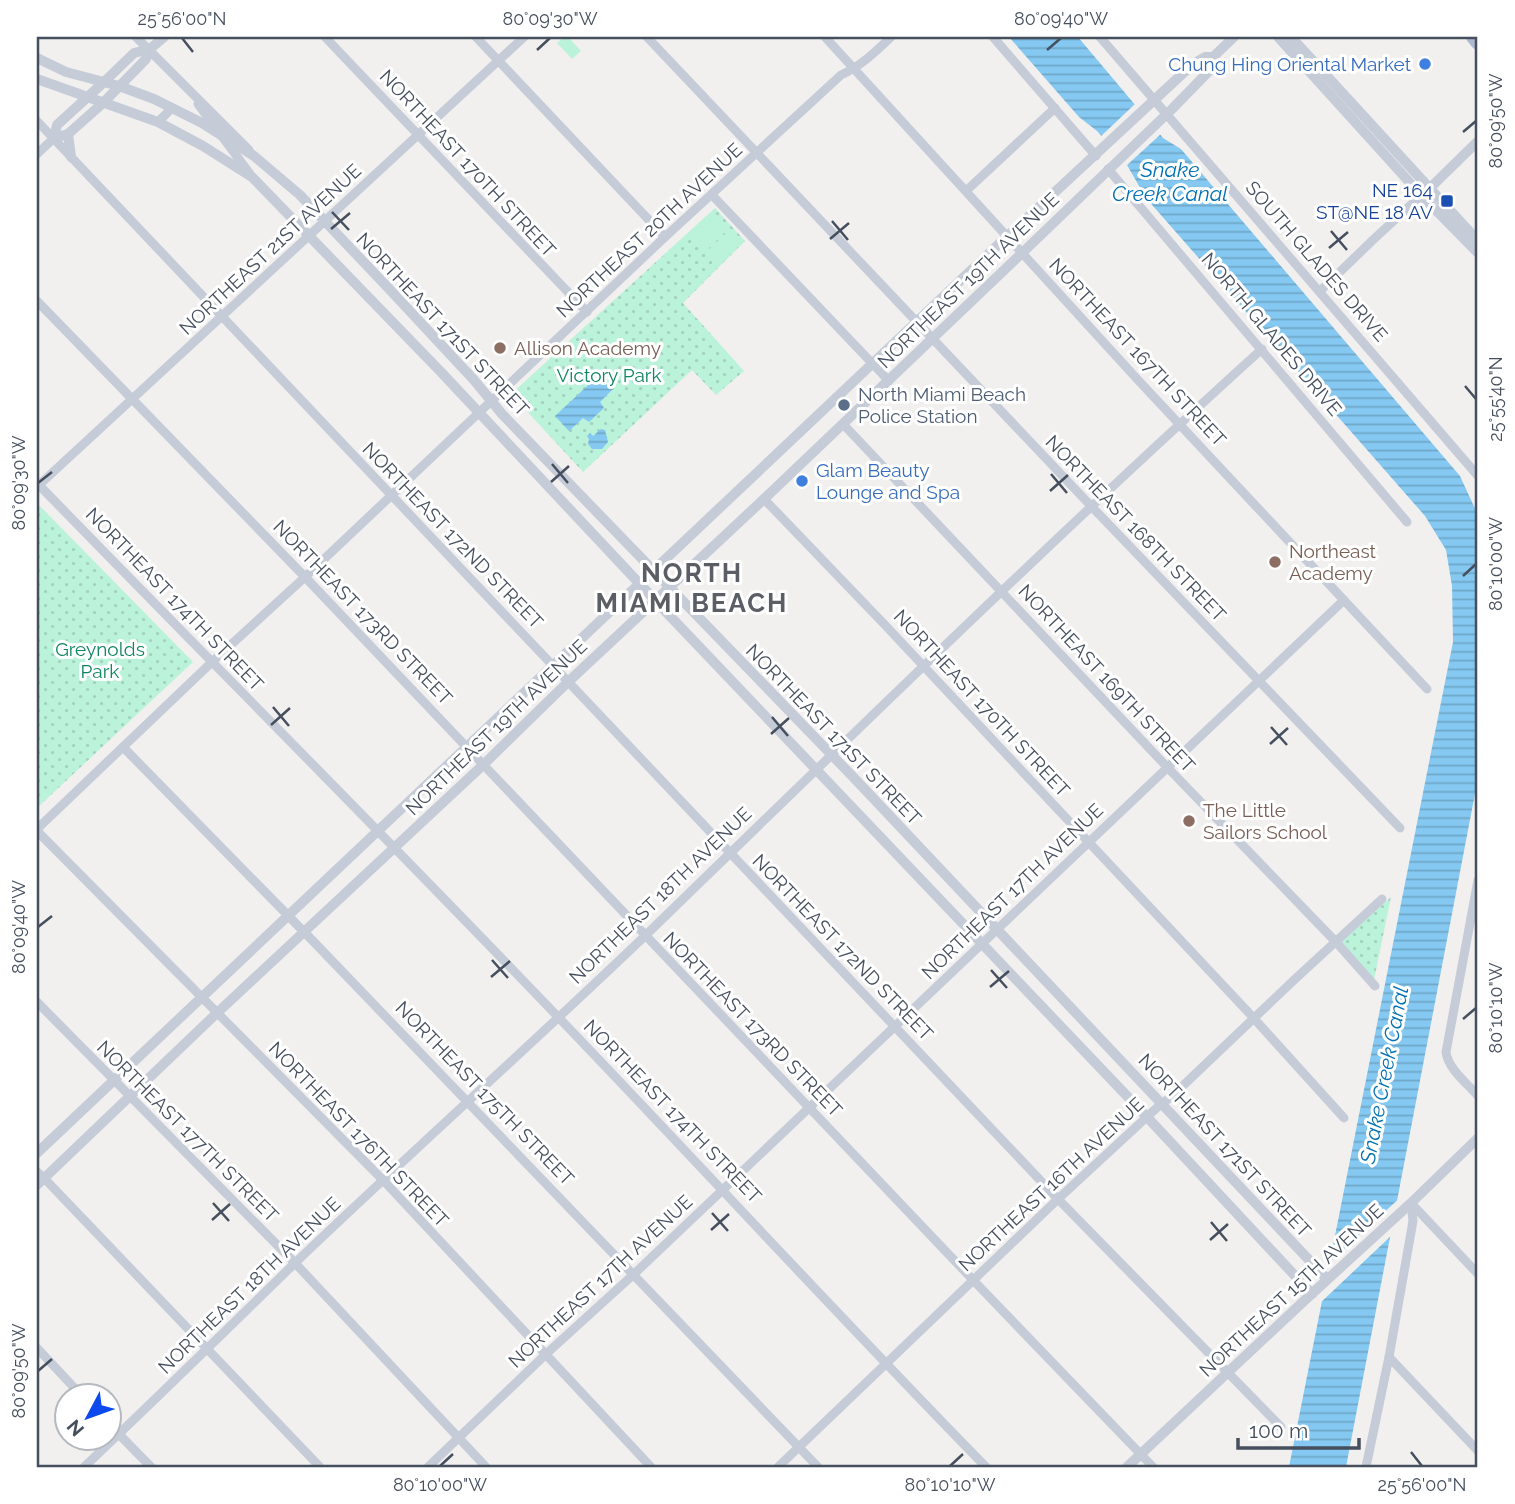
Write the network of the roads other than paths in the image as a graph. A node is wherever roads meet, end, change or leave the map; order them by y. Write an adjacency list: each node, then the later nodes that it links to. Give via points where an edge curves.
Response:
1 (136, 37): 16 (street, NORTHEAST 171ST STREET)
2 (164, 37): 16 (street)
3 (325, 37): 35 (street, NORTHEAST 170TH STREET)
4 (476, 37): 19 (street)
5 (524, 37): 19 (street, NORTHEAST 21ST AVENUE)
6 (647, 37): 38 (street, NORTHEAST 168TH STREET)
7 (825, 37): 20 (street, NORTHEAST 167TH STREET)
8 (891, 37): 20 (street, NORTHEAST 20TH AVENUE)
9 (993, 37): 29 (street)
10 (1100, 37): 26 (street, SOUTH GLADES DRIVE)
11 (1234, 37): 17 (street, NORTHEAST 19TH AVENUE)
12 (1278, 37): 46 (street)
13 (1291, 37): 46 (street)
14 (1472, 37): 15 (main road)
15 (1478, 43)
16 (150, 49): 22 (street, via 134,53); 23 (street); 24 (street, NORTHEAST 171ST STREET)
17 (1213, 57): 26 (street, NORTHEAST 19TH AVENUE, via 1193,64); 30 (street, NORTHEAST 19TH AVENUE, via 1212,68)
18 (37, 58): 22 (street, NORTHEAST 171ST STREET)
19 (498, 61): 35 (street, NORTHEAST 21ST AVENUE); 51 (street)
20 (854, 69): 38 (street, NORTHEAST 20TH AVENUE, via 841,75); 45 (street, NORTHEAST 167TH STREET)
21 (37, 79): 25 (street, NORTHEAST 171ST STREET)
22 (104, 82): 23 (street, NORTHEAST 171ST STREET); 25 (street)
23 (119, 86): 27 (street); 28 (street, NORTHEAST 171ST STREET)
24 (189, 91): 33 (street, NORTHEAST 171ST STREET); 40 (street, NORTHEAST 171ST STREET)
25 (86, 98): 27 (street, NORTHEAST 171ST STREET); 36 (street, via 57,125)
26 (1155, 100): 30 (street, SOUTH GLADES DRIVE); 41 (street, NORTHEAST 19TH AVENUE)
27 (103, 103): 32 (street, NORTHEAST 171ST STREET); 34 (street)
28 (172, 108): 32 (street); 33 (street, NORTHEAST 171ST STREET)
29 (1055, 108): 41 (street); 45 (street)
30 (1167, 113): 43 (street, NORTHEAST 19TH AVENUE); 55 (street, SOUTH GLADES DRIVE)
31 (37, 121): 36 (street, NORTHEAST 172ND STREET)
32 (158, 122): 44 (street, NORTHEAST 171ST STREET)
33 (219, 133): 40 (street, NORTHEAST 171ST STREET); 44 (street, NORTHEAST 171ST STREET)
34 (68, 134): 36 (street); 42 (street)
35 (418, 135): 48 (street, NORTHEAST 21ST AVENUE); 57 (street, NORTHEAST 170TH STREET)
36 (54, 138): 39 (street); 42 (street, NORTHEAST 172ND STREET)
37 (1478, 141): 46 (street)
38 (758, 153): 47 (street, NORTHEAST 20TH AVENUE); 59 (street, NORTHEAST 168TH STREET)
39 (37, 154)
40 (254, 156): 48 (street, NORTHEAST 171ST STREET)
41 (1096, 156): 50 (street, NORTHEAST 19TH AVENUE)
42 (71, 157): 58 (street, NORTHEAST 172ND STREET)
43 (1108, 169): 53 (street, NORTHEAST 19TH AVENUE); 61 (street, NORTH GLADES DRIVE)
44 (252, 177): 49 (street, NORTHEAST 171ST STREET)
45 (966, 191): 50 (street, NORTHEAST 167TH STREET)
46 (1425, 192): 52 (street); 54 (street); 55 (street)
47 (712, 195): 51 (street, NORTHEAST 20TH AVENUE); 62 (street)
48 (324, 221): 49 (street, NORTHEAST 21ST AVENUE); 65 (street, NORTHEAST 171ST STREET)
49 (310, 235): 58 (street, NORTHEAST 21ST AVENUE); 66 (street, NORTHEAST 171ST STREET)
50 (1007, 236): 53 (street, NORTHEAST 167TH STREET); 59 (street, NORTHEAST 19TH AVENUE)
51 (666, 237): 57 (street, NORTHEAST 20TH AVENUE)
52 (1478, 241)
53 (1022, 253): 60 (street, NORTHEAST 19TH AVENUE); 67 (street, NORTHEAST 167TH STREET)
54 (1478, 253)
55 (1320, 291): 71 (street, SOUTH GLADES DRIVE)
56 (37, 301): 64 (street, NORTHEAST 173RD STREET)
57 (587, 312): 65 (street, NORTHEAST 20TH AVENUE)
58 (223, 317): 64 (street, NORTHEAST 21ST AVENUE); 73 (street, NORTHEAST 172ND STREET)
59 (917, 321): 60 (street, NORTHEAST 168TH STREET); 62 (street, NORTHEAST 19TH AVENUE)
60 (932, 338): 63 (street, NORTHEAST 19TH AVENUE); 75 (street, NORTHEAST 168TH STREET)
61 (1262, 349): 67 (street, NORTHEAST 18TH AVENUE); 76 (street, NORTH GLADES DRIVE)
62 (873, 364): 63 (street); 69 (street, NORTHEAST 19TH AVENUE)
63 (888, 381): 68 (street, NORTHEAST 19TH AVENUE)
64 (133, 398): 72 (street, NORTHEAST 21ST AVENUE); 80 (street, NORTHEAST 173RD STREET)
65 (491, 401): 66 (street, NORTHEAST 20TH AVENUE); 79 (street, NORTHEAST 171ST STREET)
66 (479, 413): 73 (street, NORTHEAST 20TH AVENUE); 81 (street, NORTHEAST 171ST STREET)
67 (1180, 423): 75 (street, NORTHEAST 18TH AVENUE); 85 (street, NORTHEAST 167TH STREET)
68 (843, 424): 70 (street, NORTHEAST 19TH AVENUE); 83 (street, NORTHEAST 169TH STREET)
69 (783, 449): 70 (street); 77 (street, NORTHEAST 19TH AVENUE)
70 (798, 466): 74 (street, NORTHEAST 19TH AVENUE)
71 (1478, 476)
72 (38, 484): 88 (street, NORTHEAST 174TH STREET)
73 (391, 496): 80 (street, NORTHEAST 20TH AVENUE); 89 (street, NORTHEAST 172ND STREET)
74 (764, 499): 78 (street, NORTHEAST 19TH AVENUE); 90 (street, NORTHEAST 170TH STREET)
75 (1092, 507): 83 (street, NORTHEAST 18TH AVENUE); 92 (street, NORTHEAST 168TH STREET)
76 (1407, 522)
77 (681, 546): 78 (street); 79 (street, NORTHEAST 19TH AVENUE)
78 (696, 562): 82 (street, NORTHEAST 19TH AVENUE)
79 (653, 572): 81 (street, NORTHEAST 19TH AVENUE); 82 (street, NORTHEAST 171ST STREET)
80 (305, 577): 88 (street, NORTHEAST 20TH AVENUE); 97 (street, NORTHEAST 173RD STREET)
81 (640, 584): 84 (street, NORTHEAST 171ST STREET); 89 (street, NORTHEAST 19TH AVENUE)
82 (669, 587): 84 (street, NORTHEAST 19TH AVENUE); 86 (street, NORTHEAST 171ST STREET)
83 (1003, 592): 90 (street, NORTHEAST 18TH AVENUE); 100 (street, NORTHEAST 169TH STREET)
84 (655, 600): 87 (street, NORTHEAST 171ST STREET); 91 (street, NORTHEAST 19TH AVENUE)
85 (1344, 600): 92 (street, NORTHEAST 17TH AVENUE); 93 (street, NORTHEAST 167TH STREET)
86 (723, 645): 87 (street); 94 (street, NORTHEAST 171ST STREET)
87 (710, 658): 95 (street, NORTHEAST 171ST STREET)
88 (212, 662): 96 (street, NORTHEAST 20TH AVENUE); 104 (street, NORTHEAST 174TH STREET)
89 (553, 666): 91 (street, NORTHEAST 172ND STREET); 97 (street, NORTHEAST 19TH AVENUE)
90 (923, 666): 98 (street, NORTHEAST 18TH AVENUE); 105 (street, NORTHEAST 170TH STREET)
91 (568, 682): 99 (street, NORTHEAST 19TH AVENUE); 107 (street, NORTHEAST 172ND STREET)
92 (1259, 682): 100 (street, NORTHEAST 17TH AVENUE); 102 (street, NORTHEAST 168TH STREET)
93 (1427, 689)
94 (790, 713): 95 (street); 98 (street, NORTHEAST 171ST STREET)
95 (776, 727): 101 (street, NORTHEAST 171ST STREET)
96 (123, 747): 103 (street, NORTHEAST 20TH AVENUE); 110 (street, NORTHEAST 175TH STREET)
97 (467, 747): 99 (street, NORTHEAST 173RD STREET); 104 (street, NORTHEAST 19TH AVENUE)
98 (831, 756): 101 (street, NORTHEAST 18TH AVENUE); 112 (street, NORTHEAST 171ST STREET)
99 (484, 765): 106 (street, NORTHEAST 19TH AVENUE); 114 (street, NORTHEAST 173RD STREET)
100 (1168, 768): 105 (street, NORTHEAST 17TH AVENUE); 115 (street, NORTHEAST 169TH STREET)
101 (816, 769): 107 (street, NORTHEAST 18TH AVENUE); 116 (street, NORTHEAST 171ST STREET)
102 (1400, 828)
103 (37, 830): 118 (street, NORTHEAST 176TH STREET)
104 (378, 831): 106 (street, NORTHEAST 174TH STREET); 110 (street, NORTHEAST 19TH AVENUE)
105 (1088, 842): 112 (street, NORTHEAST 17TH AVENUE); 122 (street, NORTHEAST 170TH STREET)
106 (394, 847): 113 (street, NORTHEAST 19TH AVENUE); 121 (street, NORTHEAST 174TH STREET)
107 (729, 853): 114 (street, NORTHEAST 18TH AVENUE); 123 (street, NORTHEAST 172ND STREET)
108 (1478, 880): 111 (street)
109 (1382, 900): 115 (street, NORTHEAST 16TH AVENUE)
110 (288, 915): 113 (street, NORTHEAST 175TH STREET); 118 (street, NORTHEAST 19TH AVENUE)
111 (1475, 915): 126 (street, via 1446,1052 1451,1066)
112 (998, 930): 116 (street, NORTHEAST 17TH AVENUE); 128 (street, NORTHEAST 171ST STREET)
113 (304, 932): 120 (street, NORTHEAST 19TH AVENUE); 127 (street, NORTHEAST 175TH STREET)
114 (645, 935): 121 (street, NORTHEAST 18TH AVENUE); 129 (street, NORTHEAST 173RD STREET)
115 (1336, 942): 117 (street, NORTHEAST 169TH STREET); 122 (street, NORTHEAST 16TH AVENUE)
116 (982, 944): 123 (street, NORTHEAST 17TH AVENUE); 130 (street, NORTHEAST 171ST STREET)
117 (1375, 986)
118 (201, 998): 120 (street, NORTHEAST 176TH STREET); 124 (street, NORTHEAST 19TH AVENUE)
119 (37, 1002): 124 (street, NORTHEAST 177TH STREET)
120 (217, 1013): 125 (street, NORTHEAST 19TH AVENUE); 135 (street, NORTHEAST 176TH STREET)
121 (559, 1017): 127 (street, NORTHEAST 18TH AVENUE); 136 (street, NORTHEAST 174TH STREET)
122 (1255, 1019): 128 (street, NORTHEAST 16TH AVENUE); 131 (street, NORTHEAST 170TH STREET)
123 (895, 1027): 129 (street, NORTHEAST 17TH AVENUE); 137 (street, NORTHEAST 172ND STREET)
124 (113, 1081): 125 (street, NORTHEAST 177TH STREET); 133 (street, NORTHEAST 19TH AVENUE)
125 (129, 1096): 134 (street, NORTHEAST 19TH AVENUE); 140 (street, NORTHEAST 177TH STREET)
126 (1478, 1096)
127 (469, 1102): 135 (street, NORTHEAST 18TH AVENUE); 142 (street, NORTHEAST 175TH STREET)
128 (1162, 1103): 130 (street, NORTHEAST 16TH AVENUE); 139 (street, NORTHEAST 171ST STREET)
129 (809, 1107): 136 (street, NORTHEAST 17TH AVENUE); 145 (street, NORTHEAST 173RD STREET)
130 (1147, 1118): 137 (street, NORTHEAST 16TH AVENUE); 141 (street, NORTHEAST 171ST STREET)
131 (1344, 1118)
132 (1478, 1138): 138 (street, NORTHEAST 15TH AVENUE)
133 (37, 1153)
134 (39, 1178): 148 (street)
135 (383, 1180): 140 (street, NORTHEAST 18TH AVENUE); 149 (street, NORTHEAST 176TH STREET)
136 (723, 1189): 142 (street, NORTHEAST 17TH AVENUE); 151 (street, NORTHEAST 174TH STREET)
137 (1059, 1199): 145 (street, NORTHEAST 16TH AVENUE); 152 (street, NORTHEAST 172ND STREET)
138 (1407, 1207): 143 (street); 144 (street, NORTHEAST 15TH AVENUE); 150 (street, via 1413,1221)
139 (1306, 1256): 141 (street, via 1303,1268); 144 (street, NORTHEAST 171ST STREET)
140 (295, 1264): 148 (street, NORTHEAST 18TH AVENUE); 157 (street, NORTHEAST 177TH STREET)
141 (1291, 1271): 146 (street, NORTHEAST 171ST STREET)
142 (634, 1274): 149 (street, NORTHEAST 17TH AVENUE); 158 (street, NORTHEAST 175TH STREET)
143 (1478, 1274)
144 (1324, 1279): 146 (street, NORTHEAST 15TH AVENUE)
145 (974, 1281): 151 (street, NORTHEAST 16TH AVENUE); 161 (street, NORTHEAST 173RD STREET)
146 (1312, 1294): 152 (street, NORTHEAST 15TH AVENUE)
147 (37, 1348): 153 (street)
148 (208, 1349): 155 (street, NORTHEAST 18TH AVENUE); 164 (street)
149 (545, 1355): 157 (street, NORTHEAST 17TH AVENUE); 167 (street, NORTHEAST 176TH STREET)
150 (1389, 1357): 159 (street); 173 (street)
151 (886, 1364): 158 (street, NORTHEAST 16TH AVENUE); 170 (street, NORTHEAST 174TH STREET)
152 (1228, 1371): 154 (street, NORTHEAST 172ND STREET); 161 (street, NORTHEAST 15TH AVENUE)
153 (70, 1382)
154 (1281, 1427)
155 (122, 1431)
156 (122, 1437): 163 (street)
157 (458, 1438): 165 (street, NORTHEAST 17TH AVENUE); 166 (street, NORTHEAST 177TH STREET)
158 (800, 1448): 168 (street, NORTHEAST 16TH AVENUE); 169 (street, NORTHEAST 175TH STREET)
159 (1478, 1451)
160 (100, 1452): 162 (street, NORTHEAST 18TH AVENUE)
161 (1141, 1454): 171 (street, NORTHEAST 15TH AVENUE); 172 (street, NORTHEAST 173RD STREET)
162 (84, 1467)
163 (151, 1467)
164 (320, 1467)
165 (428, 1467)
166 (486, 1467)
167 (651, 1467)
168 (778, 1467)
169 (818, 1467)
170 (986, 1467)
171 (1127, 1467)
172 (1153, 1467)
173 (1366, 1467)

